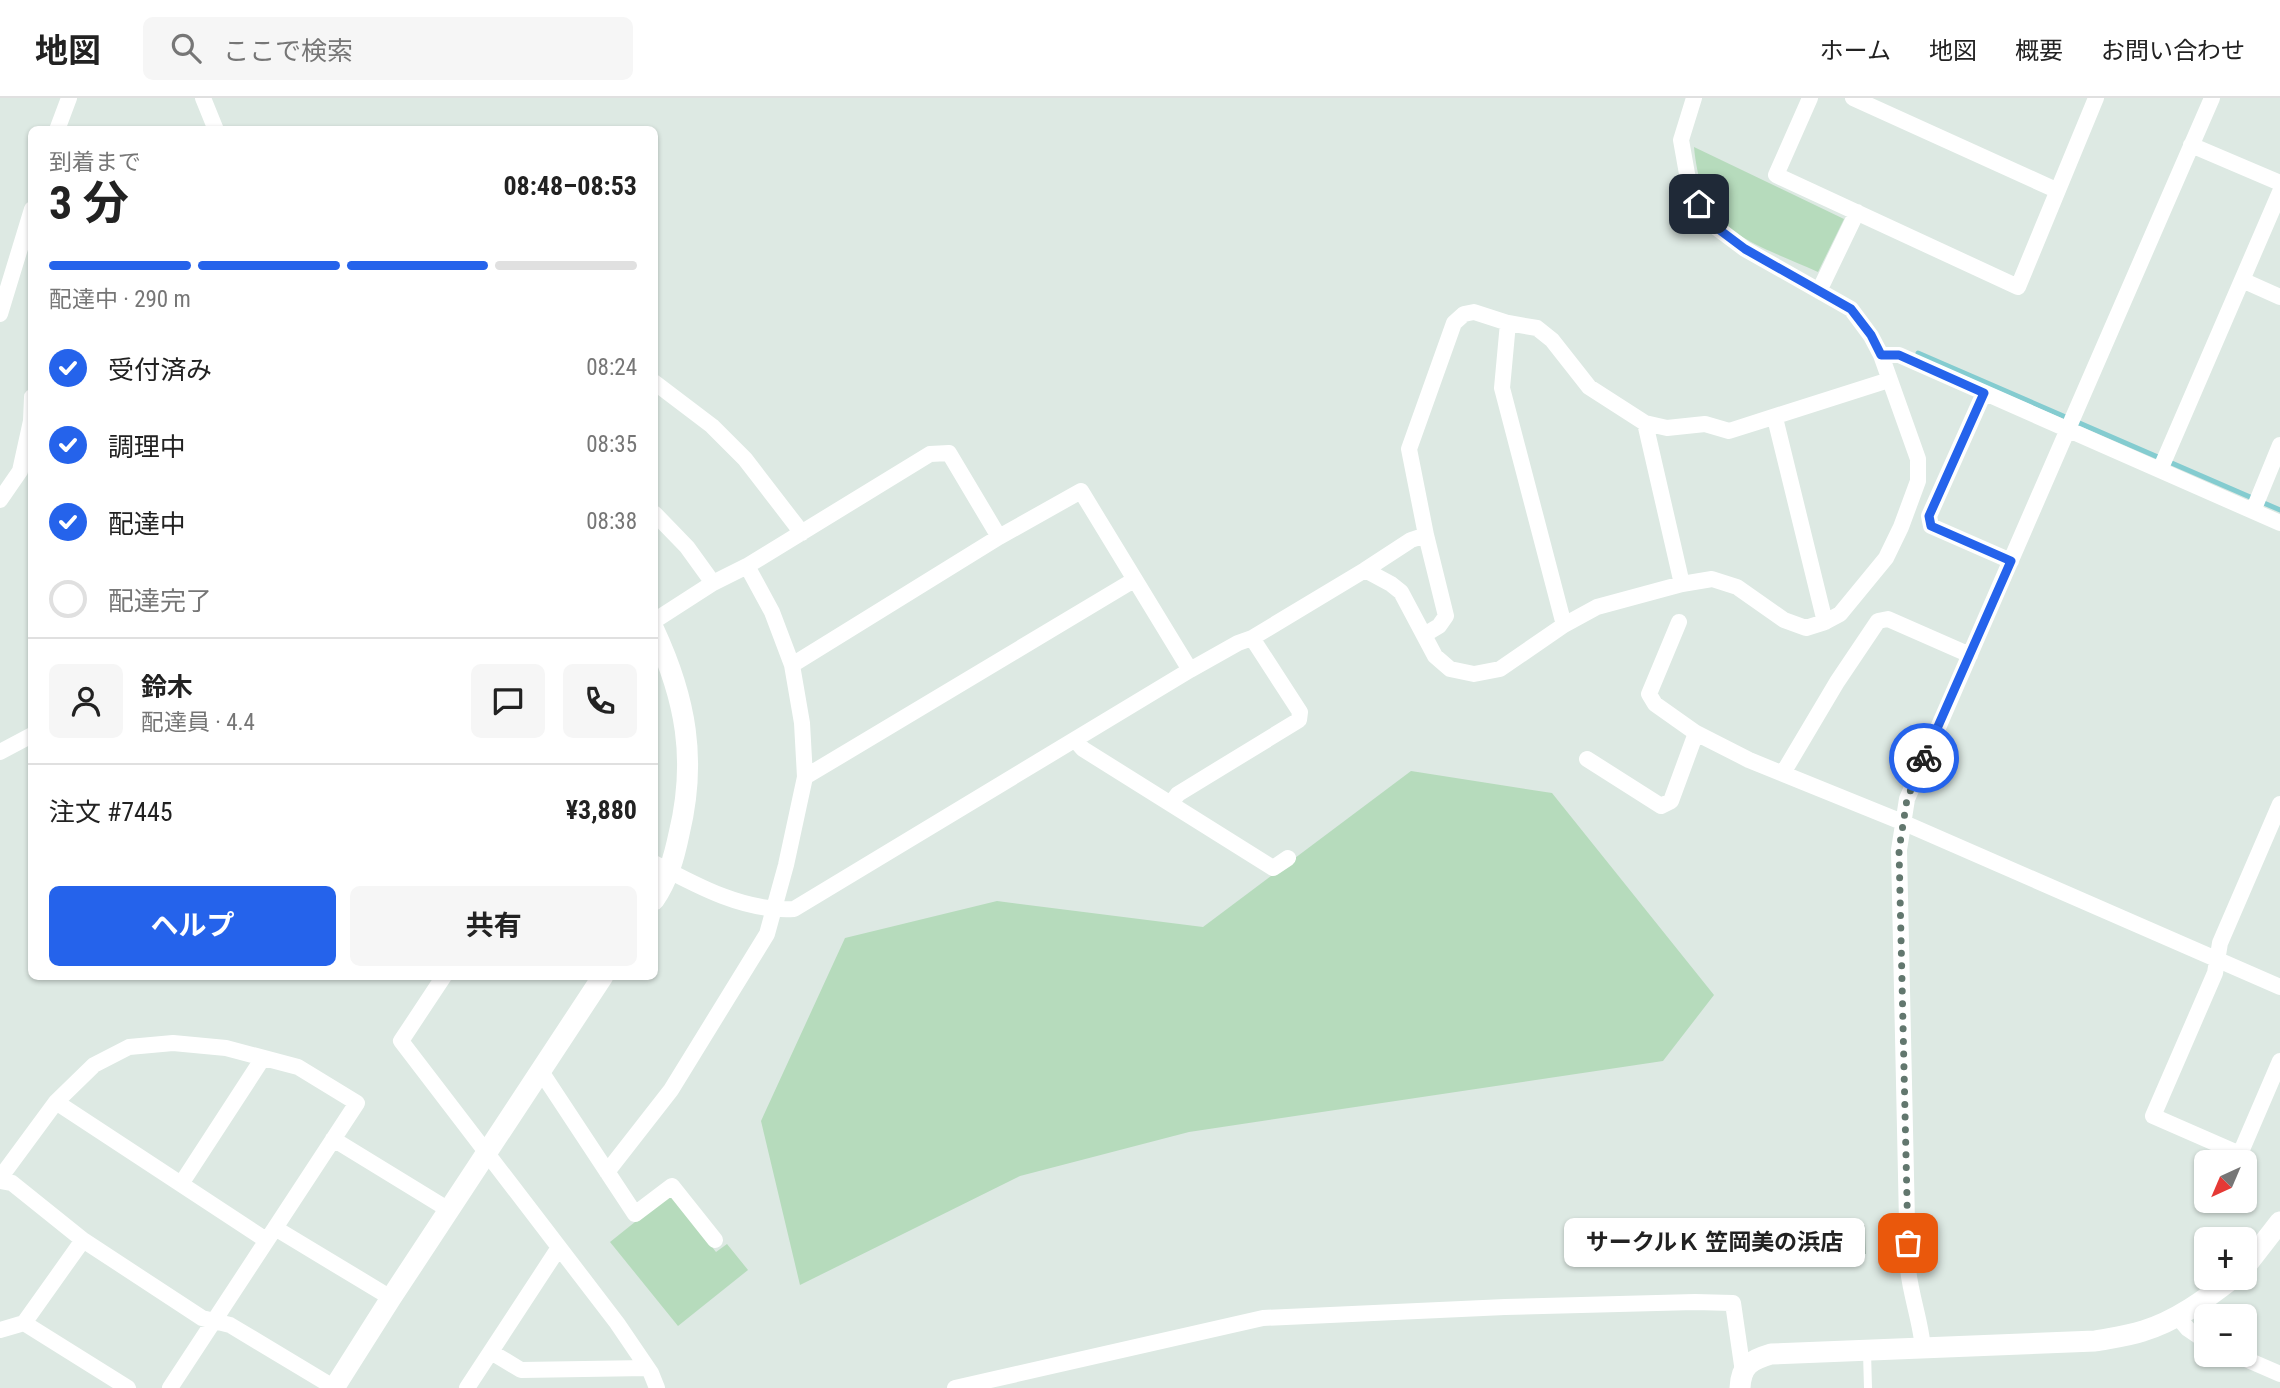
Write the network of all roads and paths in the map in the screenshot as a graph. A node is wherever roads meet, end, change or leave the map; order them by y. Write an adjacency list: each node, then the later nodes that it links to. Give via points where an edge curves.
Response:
1 (69, 98): 8 (street)
2 (204, 98): 9 (street)
3 (1694, 98): 17 (street, via 1681,140 1689,186 1709,222 1745,249)
4 (1810, 98): 14 (street, via 1776,175)
5 (1853, 98): 12 (street)
6 (2096, 98): 12 (street)
7 (2212, 98): 10 (street)
8 (58, 126)
9 (214, 126)
10 (2191, 145): 11 (street); 27 (street)
11 (2280, 183)
12 (2056, 190): 14 (street, via 2018,287)
13 (2280, 192): 16 (street)
14 (1857, 212): 17 (street)
15 (28, 222): 19 (street)
16 (2242, 280): 18 (street); 30 (street)
17 (1819, 291): 21 (street, via 1851,309)
18 (2280, 296)
19 (0, 314)
20 (1508, 323): 26 (street, via 1537,328 1589,387); 36 (street, via 1474,312 1454,323 1409,449); 47 (street, via 1502,388)
21 (1881, 355): 22 (street); 24 (street, via 1899,355)
22 (1889, 380): 25 (street); 46 (street, via 1918,459 1919,481 1886,558 1840,614)
23 (658, 385): 35 (street, via 712,426 745,459)
24 (1984, 393): 27 (street); 38 (street, via 1929,516 1931,526)
25 (1775, 418): 26 (street, via 1729,432 1705,424 1667,428); 46 (street)
26 (1646, 423): 43 (street)
27 (2068, 430): 30 (street); 38 (street)
28 (28, 435): 31 (street, via 20,471)
29 (2280, 444): 32 (street)
30 (2161, 470): 32 (street)
31 (0, 500)
32 (2253, 511): 34 (street)
33 (658, 517): 42 (street)
34 (2280, 523)
35 (802, 533): 37 (street, via 930,454 949,453); 39 (street)
36 (1426, 535): 40 (street); 48 (street, via 1446,617)
37 (999, 537): 41 (street, via 1081,491); 52 (street)
38 (2011, 561): 51 (street)
39 (747, 566): 42 (street); 52 (street, via 772,611)
40 (1365, 570): 48 (street, via 1401,592); 50 (street)
41 (1135, 580): 53 (street); 60 (street)
42 (713, 583): 44 (street)
43 (1682, 584): 46 (street, via 1712,579 1737,587 1784,620 1806,628); 47 (street, via 1597,607)
44 (658, 618)
45 (1679, 622): 54 (street, via 1649,694 1655,704)
46 (1825, 622)
47 (1564, 625): 48 (street, via 1500,669 1474,674 1450,668 1435,656)
48 (1424, 635)
49 (658, 638): 65 (street, via 683,706 689,753 687,800)
50 (1252, 638): 53 (street); 61 (street, via 1300,712 1299,720 1178,794)
51 (1970, 654): 59 (street, via 1888,619 1878,621); 63 (street, via 1907,799)
52 (792, 665): 60 (street)
53 (1190, 670): 56 (street)
54 (1696, 733): 58 (street, via 1671,800 1661,806); 59 (street)
55 (28, 737): 57 (street)
56 (1076, 741): 61 (street); 66 (street, via 794,909)
57 (0, 752)
58 (1587, 759)
59 (1783, 773): 63 (street)
60 (805, 777): 66 (street)
61 (1171, 803): 64 (street, via 1273,868)
62 (2280, 804): 67 (street)
63 (1902, 822): 67 (street); 94 (street, via 1899,862 1909,1269)
64 (1288, 858)
65 (662, 867): 66 (street, via 755,908)
66 (773, 911): 77 (street, via 767,934 678,1079)
67 (2216, 958): 70 (street); 72 (street, via 2215,973 2154,1116 2240,1154)
68 (441, 980): 76 (street, via 401,1041)
69 (600, 980): 73 (street)
70 (2280, 988)
71 (263, 1058): 74 (street, via 226,1048 173,1043 129,1047 94,1065); 75 (street, via 298,1067 357,1103); 79 (street)
72 (2280, 1061)
73 (540, 1070): 76 (street); 77 (street)
74 (56, 1102): 78 (street); 79 (street)
75 (333, 1139): 80 (street); 82 (street)
76 (486, 1154): 80 (street); 85 (street)
77 (607, 1172): 84 (street, via 635,1214 672,1186)
78 (0, 1179): 83 (street, via 12,1183)
79 (181, 1184): 82 (street)
80 (449, 1210): 88 (street)
81 (2280, 1222): 86 (street)
82 (270, 1234): 88 (street); 90 (street)
83 (83, 1240): 90 (street, via 202,1318); 91 (street)
84 (715, 1240)
85 (558, 1249): 96 (street); 98 (street)
86 (2257, 1252)
87 (2218, 1290): 89 (street)
88 (391, 1297): 103 (street)
89 (2177, 1316): 93 (street); 94 (street, via 2144,1331 2095,1341)
90 (214, 1320): 102 (street); 103 (street)
91 (24, 1323): 92 (street); 101 (street)
92 (0, 1330)
93 (2194, 1333)
94 (1923, 1349): 95 (street)
95 (1867, 1351): 100 (street, via 1771,1354 1753,1360); 107 (lane)
96 (491, 1352): 98 (street, via 521,1370); 104 (street)
97 (2257, 1364): 99 (street)
98 (647, 1368): 105 (street)
99 (2280, 1374)
100 (1742, 1380): 106 (street, via 1732,1303 1695,1301 1263,1318)
101 (128, 1388)
102 (170, 1388)
103 (335, 1388)
104 (467, 1388)
105 (657, 1388)
106 (955, 1388)
107 (1868, 1388)

